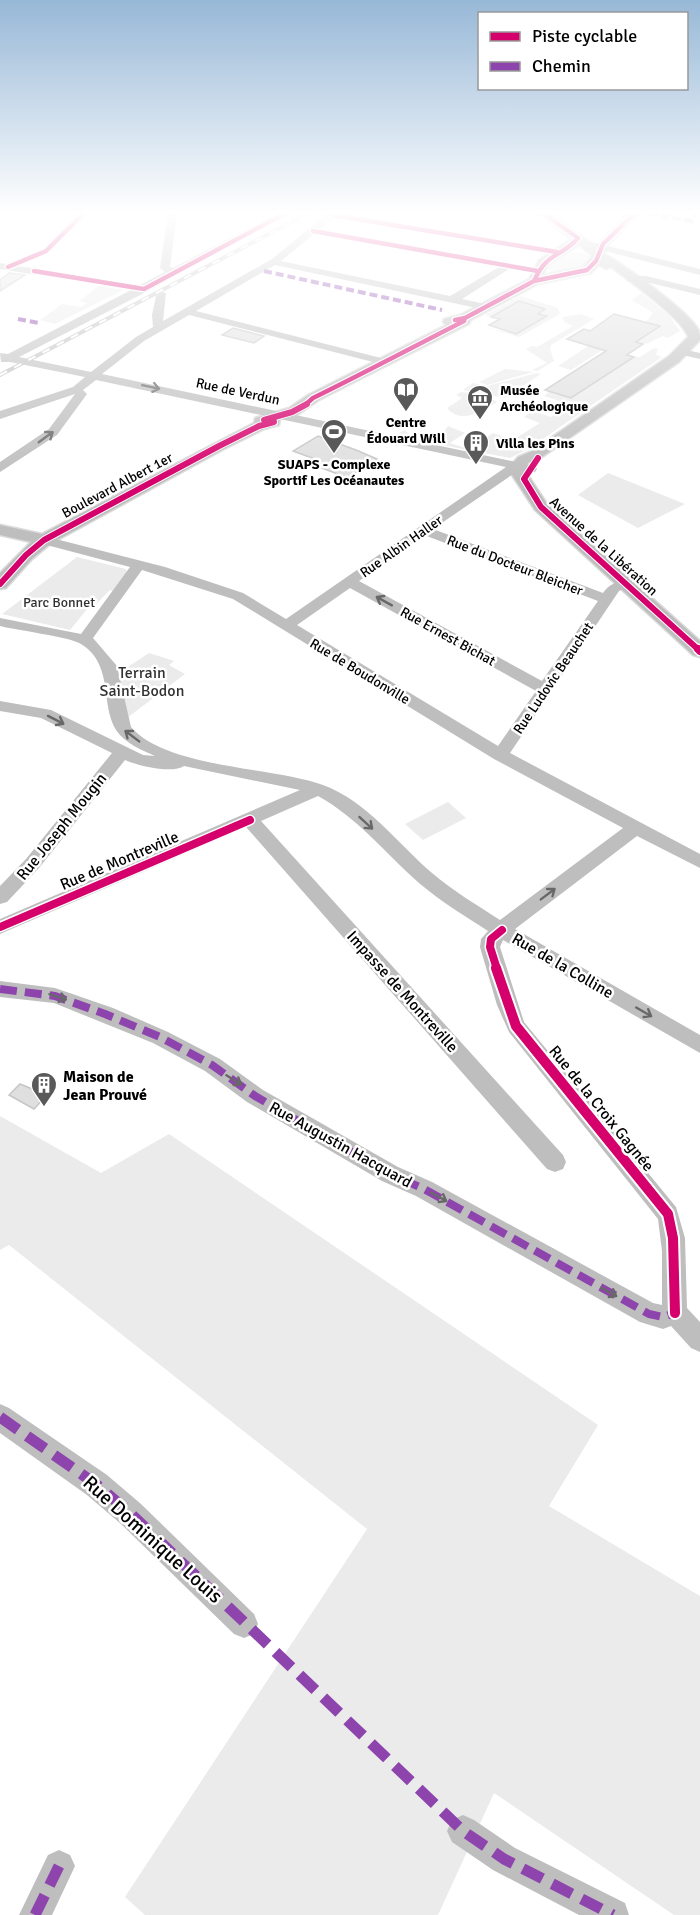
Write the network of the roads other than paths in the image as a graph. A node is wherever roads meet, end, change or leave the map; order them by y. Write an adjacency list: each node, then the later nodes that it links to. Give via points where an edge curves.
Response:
1 (115, 303): 14 (street)
2 (159, 303): 9 (street)
3 (203, 303): 8 (street)
4 (473, 303): 7 (street)
5 (492, 303): 7 (main road, Boulevard Albert 1er)
6 (664, 303): 10 (main road)
7 (486, 307): 12 (main road, Boulevard Albert 1er)
8 (188, 312): 9 (street); 15 (street)
9 (158, 328): 17 (street)
10 (696, 329): 11 (main road, via 695,338)
11 (682, 352): 13 (street); 22 (main road, via 537,454 538,458)
12 (393, 356): 15 (main road, Boulevard Albert 1er); 16 (main road, Boulevard Albert 1er)
13 (700, 356)
14 (3, 358): 17 (street, Rue de Verdun)
15 (377, 360): 16 (main road, Boulevard Albert 1er)
16 (362, 372): 20 (main road, Boulevard Albert 1er, via 292,412)
17 (93, 375): 18 (street); 20 (street, Rue de Verdun, one-way to 20)
18 (79, 392): 19 (street); 21 (street, one-way to 18, via 53,432)
19 (0, 415)
20 (279, 415): 22 (street, Rue de Verdun); 25 (main road, Boulevard Albert 1er, via 274,422 259,426)
21 (0, 468)
22 (524, 471): 24 (street, Rue Albin Haller, via 486,485); 29 (main road, Avenue de la Libération, via 528,490 541,507)
23 (0, 530): 25 (main road, Rue de Boudonville)
24 (424, 530): 27 (street, Rue Albin Haller); 30 (street, Rue du Docteur Bleicher)
25 (44, 540): 26 (street, Rue de Boudonville); 28 (main road, Boulevard Albert 1er)
26 (139, 564): 32 (street, Rue de Boudonville, via 232,593); 33 (street)
27 (350, 582): 32 (street, Rue Albin Haller); 35 (street, Rue Ernest Bichat, one-way to 27)
28 (0, 584)
29 (626, 584): 30 (street, Rue Ludovic Beauchet, via 614,588); 34 (main road, Avenue de la Libération)
30 (606, 599): 35 (street, Rue Ludovic Beauchet)
31 (0, 622): 33 (street)
32 (286, 626): 38 (street, Rue de Boudonville)
33 (85, 639): 39 (street, one-way to 33, via 124,731 110,668)
34 (700, 651)
35 (546, 690): 38 (street, Rue Ludovic Beauchet)
36 (0, 706): 37 (street, one-way to 37, via 45,714)
37 (122, 753): 39 (street, via 140,760); 44 (street, Rue Joseph Mougin, via 29,869)
38 (500, 756): 42 (street, Rue de Boudonville)
39 (160, 758): 40 (street)
40 (318, 789): 41 (street, Rue de Montreville); 46 (street, Rue de la Colline, one-way to 46, via 354,812 441,891)
41 (250, 820): 45 (street, Rue de Montreville); 49 (street, Impasse de Montreville)
42 (635, 828): 43 (street, Rue de Boudonville); 46 (street, one-way to 42)
43 (700, 862)
44 (0, 897)
45 (0, 927)
46 (502, 930): 48 (street, Rue de la Colline, one-way to 48); 50 (street, Rue de la Croix Gagnée, via 491,939 490,947 513,1021 668,1214 674,1255)
47 (0, 989): 50 (street, Rue Augustin Hacquard, one-way to 50, via 53,995 159,1038 390,1174 649,1314 663,1317)
48 (700, 1045)
49 (555, 1162)
50 (675, 1313): 51 (street)
51 (700, 1340)
52 (0, 1417): 53 (street, Rue Dominique Louis, via 97,1485)
53 (244, 1623)
54 (463, 1831): 57 (street, via 504,1858)
55 (59, 1866): 56 (street)
56 (35, 1915)
57 (613, 1915)

